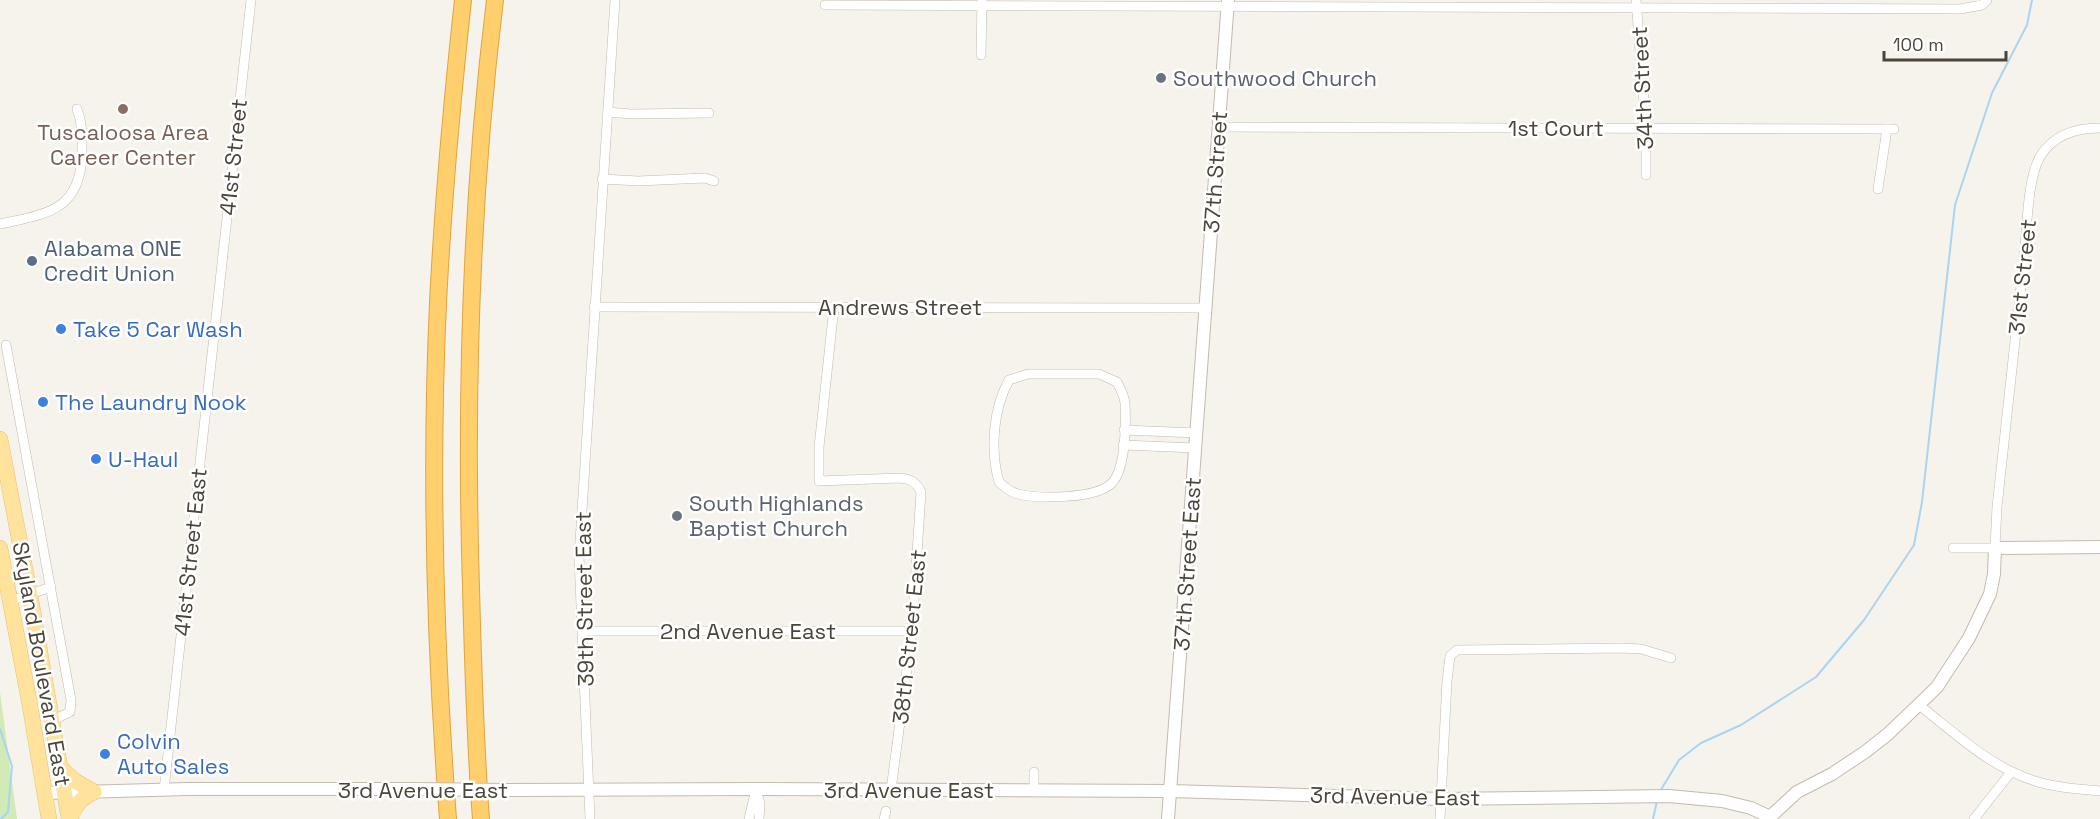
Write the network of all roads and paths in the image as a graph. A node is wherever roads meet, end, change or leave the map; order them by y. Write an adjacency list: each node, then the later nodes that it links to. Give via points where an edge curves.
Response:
1 (251, 0): 26 (street, 41st Street)
2 (462, 0): 64 (highway, via 444,201 435,410 436,611)
3 (495, 0): 65 (highway, via 479,159 469,350 473,675)
4 (615, 0): 13 (street, 39th Street East)
5 (1987, 0): 9 (street, via 1982,5 1960,9)
6 (982, 3): 7 (street); 10 (street); 11 (street)
7 (1087, 3): 8 (street)
8 (1228, 4): 9 (street); 15 (street, 37th Street)
9 (1637, 4): 16 (street, 34th Street)
10 (825, 5)
11 (981, 55)
12 (77, 109): 22 (street, via 82,122 82,170 70,196 46,214)
13 (608, 112): 14 (street); 19 (street, 39th Street East)
14 (709, 113)
15 (1218, 127): 16 (street, 1st Court); 25 (street, 37th Street)
16 (1646, 128): 18 (street, 34th Street); 21 (street, 1st Court, via 1890,129)
17 (2100, 128): 38 (street, 31st Street, via 2079,129 2052,142 2040,157 2033,176)
18 (1646, 175)
19 (602, 179): 20 (street); 23 (street, 39th Street East)
20 (714, 181)
21 (1878, 189)
22 (0, 224)
23 (594, 307): 24 (street, Andrews Street); 42 (street, 39th Street East, via 579,557)
24 (834, 307): 25 (street, Andrews Street); 43 (street, 38th Street East, via 819,481 899,478 917,484 921,502)
25 (1205, 308): 31 (street, 37th Street East)
26 (215, 314): 51 (street, 41st Street East)
27 (6, 345): 28 (street)
28 (12, 384): 29 (street); 39 (street)
29 (1, 387)
30 (1124, 430): 31 (street); 33 (street); 33 (street, via 1125,401 1117,382 1099,374 1028,374 1009,380 1001,396 994,464 999,482 1017,494 1094,493 1110,486 1120,467)
31 (1197, 432): 34 (street, 37th Street East)
32 (0, 439): 40 (main road, Skyland Boulevard East)
33 (1123, 445): 34 (street)
34 (1195, 448): 55 (street, 37th Street East)
35 (2100, 547): 38 (street)
36 (0, 548): 41 (main road, Skyland Boulevard East)
37 (1953, 548): 38 (street)
38 (1995, 548): 45 (street, via 1993,584 1982,612 1948,671)
39 (51, 587): 40 (street); 46 (street, via 71,700 70,712)
40 (30, 595): 41 (street); 46 (main road, Skyland Boulevard East)
41 (10, 600): 58 (main road, Skyland Boulevard East)
42 (583, 631): 43 (street, 2nd Avenue East); 52 (street, 39th Street East)
43 (912, 631): 53 (street, 38th Street East)
44 (1671, 658): 60 (street, via 1621,648 1457,650 1450,656 1447,681)
45 (1919, 705): 49 (street, via 1982,756); 61 (street, via 1866,752 1797,792)
46 (53, 720): 47 (main road, Skyland Boulevard East)
47 (61, 768): 57 (main road); 59 (main road, Skyland Boulevard East)
48 (1034, 772): 54 (street)
49 (2011, 772): 56 (street, via 2036,782); 71 (street)
50 (756, 789): 52 (street, 3rd Avenue East); 53 (street, 3rd Avenue East); 67 (street); 68 (street)
51 (164, 790): 52 (street, 3rd Avenue East, bridge); 57 (street, 3rd Avenue East)
52 (589, 790): 66 (street, 39th Street East)
53 (891, 790): 54 (street, 3rd Avenue East)
54 (1034, 790): 55 (street, 3rd Avenue East)
55 (1170, 791): 60 (street, 3rd Avenue East); 69 (street, 37th Street East)
56 (2100, 791)
57 (94, 792): 59 (street, 3rd Avenue East); 63 (main road, via 77,803)
58 (45, 793): 59 (street, 3rd Avenue East); 62 (main road, Skyland Boulevard East)
59 (65, 793): 63 (main road, Skyland Boulevard East)
60 (1441, 799): 61 (street, 3rd Avenue East, via 1669,796 1722,801 1751,808); 70 (street)
61 (1770, 818)
62 (49, 819)
63 (69, 819)
64 (448, 819)
65 (482, 819)
66 (590, 819)
67 (749, 819)
68 (759, 819)
69 (1168, 819)
70 (1440, 819)
71 (1974, 819)

